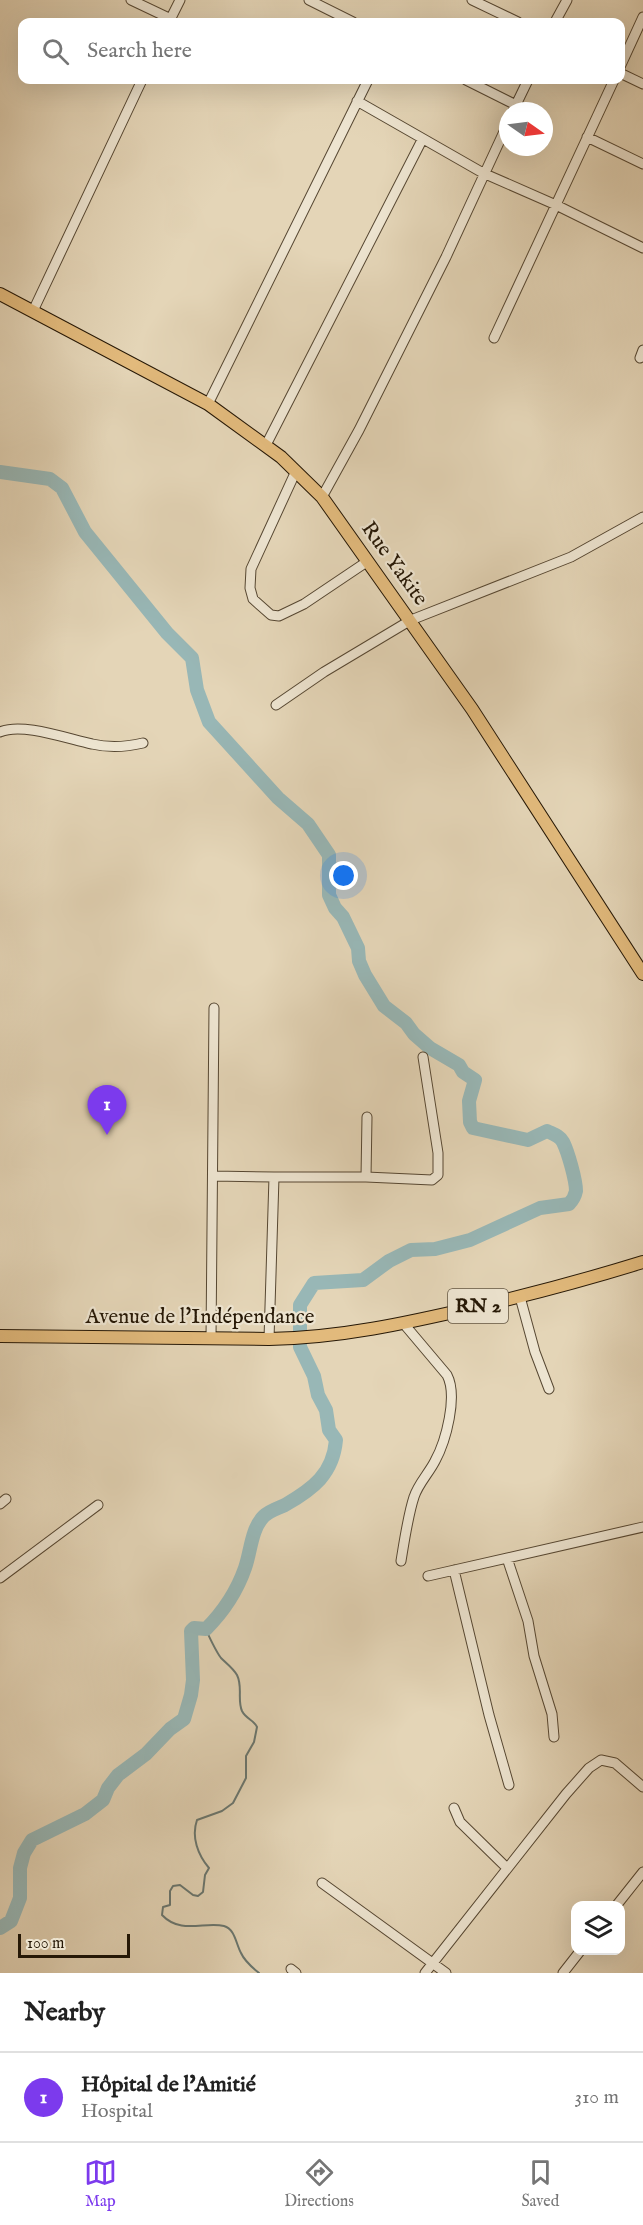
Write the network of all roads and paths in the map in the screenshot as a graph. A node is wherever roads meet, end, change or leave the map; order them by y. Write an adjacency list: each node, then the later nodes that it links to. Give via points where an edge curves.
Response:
1 (131, 0): 7 (street)
2 (180, 0): 8 (street)
3 (309, 0): 9 (street)
4 (472, 0): 10 (street)
5 (567, 0): 11 (street)
6 (643, 17): 12 (street)
7 (164, 18)
8 (171, 18)
9 (345, 18)
10 (510, 18)
11 (557, 18)
12 (625, 57)
13 (625, 75): 19 (street)
14 (140, 84): 31 (street)
15 (366, 84): 20 (street)
16 (473, 84): 21 (street)
17 (526, 84): 22 (street)
18 (612, 84): 23 (street)
19 (643, 84)
20 (357, 101): 24 (street); 33 (street)
21 (504, 102)
22 (517, 102)
23 (587, 137): 26 (street); 28 (street)
24 (422, 140): 27 (street); 34 (street)
25 (499, 141): 27 (street)
26 (643, 164)
27 (483, 173): 28 (street); 36 (street, via 441,267)
28 (556, 205): 29 (street); 32 (street)
29 (643, 248)
30 (0, 294): 31 (main road, Rue Yakite)
31 (33, 310): 33 (main road, Rue Yakite)
32 (494, 338)
33 (208, 404): 34 (main road, Rue Yakite)
34 (266, 445): 35 (main road, Rue Yakite)
35 (296, 471): 36 (main road, Rue Yakite); 38 (street, via 251,569 253,599 271,615 279,616)
36 (322, 497): 38 (main road, Rue Yakite)
37 (643, 517): 39 (street, via 571,557)
38 (368, 561): 39 (main road, Rue Yakite)
39 (411, 620): 40 (street); 43 (main road, Rue Yakite)
40 (276, 705)
41 (0, 732): 42 (street, via 13,728 94,745 125,747)
42 (143, 742)
43 (643, 974)
44 (214, 1008): 47 (street)
45 (423, 1057): 49 (street, via 438,1175 432,1180)
46 (367, 1117): 49 (street)
47 (213, 1176): 48 (street); 54 (street)
48 (274, 1177): 49 (street); 55 (street)
49 (366, 1177)
50 (643, 1262): 51 (main road, Avenue de l'Indépendance / RN 2)
51 (520, 1297): 52 (main road, Avenue de l'Indépendance / RN 2); 56 (street)
52 (404, 1324): 55 (main road, Avenue de l'Indépendance / RN 2); 60 (street, via 447,1375 452,1395 437,1458 414,1497)
53 (0, 1336): 54 (main road, Avenue de l'Indépendance / RN 2)
54 (211, 1339): 55 (main road, Avenue de l'Indépendance / RN 2)
55 (269, 1340)
56 (549, 1389)
57 (98, 1505): 63 (street)
58 (643, 1527): 59 (street)
59 (507, 1558): 61 (street); 64 (street, via 528,1621 552,1714)
60 (401, 1562)
61 (454, 1570): 62 (street); 65 (street)
62 (428, 1576)
63 (0, 1578)
64 (554, 1737)
65 (509, 1785)
66 (643, 1787): 68 (street, via 615,1763 601,1760 566,1794)
67 (454, 1808): 68 (street, via 460,1822)
68 (507, 1868): 73 (street)
69 (643, 1873): 71 (street)
70 (321, 1883): 73 (street)
71 (619, 1901)
72 (577, 1955): 76 (street)
73 (432, 1962): 74 (street); 75 (street)
74 (425, 1973)
75 (446, 1973)
76 (563, 1973)

